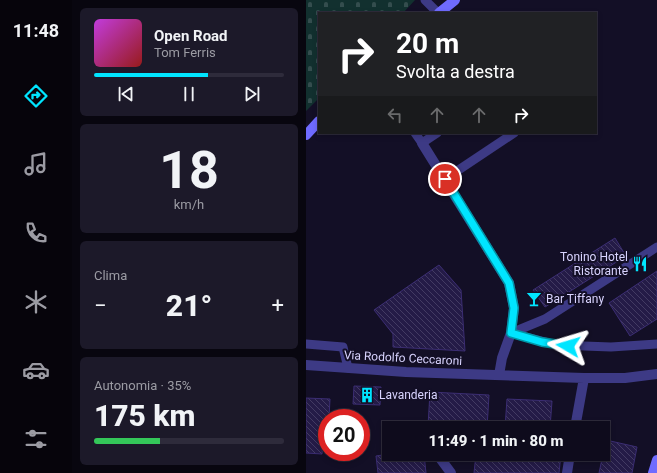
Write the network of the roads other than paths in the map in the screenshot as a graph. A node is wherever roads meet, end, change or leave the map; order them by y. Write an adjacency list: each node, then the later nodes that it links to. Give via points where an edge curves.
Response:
1 (425, 0): 3 (lane)
2 (455, 0): 4 (main road)
3 (437, 12)
4 (439, 12)
5 (318, 122): 9 (main road)
6 (416, 134): 10 (lane)
7 (436, 134): 10 (lane)
8 (512, 134): 11 (lane)
9 (306, 135)
10 (422, 143): 11 (street)
11 (445, 179): 13 (street, via 509,283 514,308)
12 (657, 247): 13 (lane, via 546,319)
13 (511, 333): 15 (lane, via 557,345 611,347); 19 (street)
14 (306, 344): 17 (lane, via 343,347)
15 (657, 344)
16 (306, 365): 17 (street, Via Rodolfo Ceccaroni)
17 (348, 368): 19 (street, Via Rodolfo Ceccaroni)
18 (657, 374): 20 (street, Via Rodolfo Ceccaroni, via 625,378)
19 (499, 375): 20 (street, Via Rodolfo Ceccaroni)
20 (584, 378): 21 (street)
21 (576, 421)
22 (657, 460): 27 (main road)
23 (442, 461): 25 (street)
24 (569, 461): 26 (street)
25 (451, 473)
26 (567, 473)
27 (653, 473)

